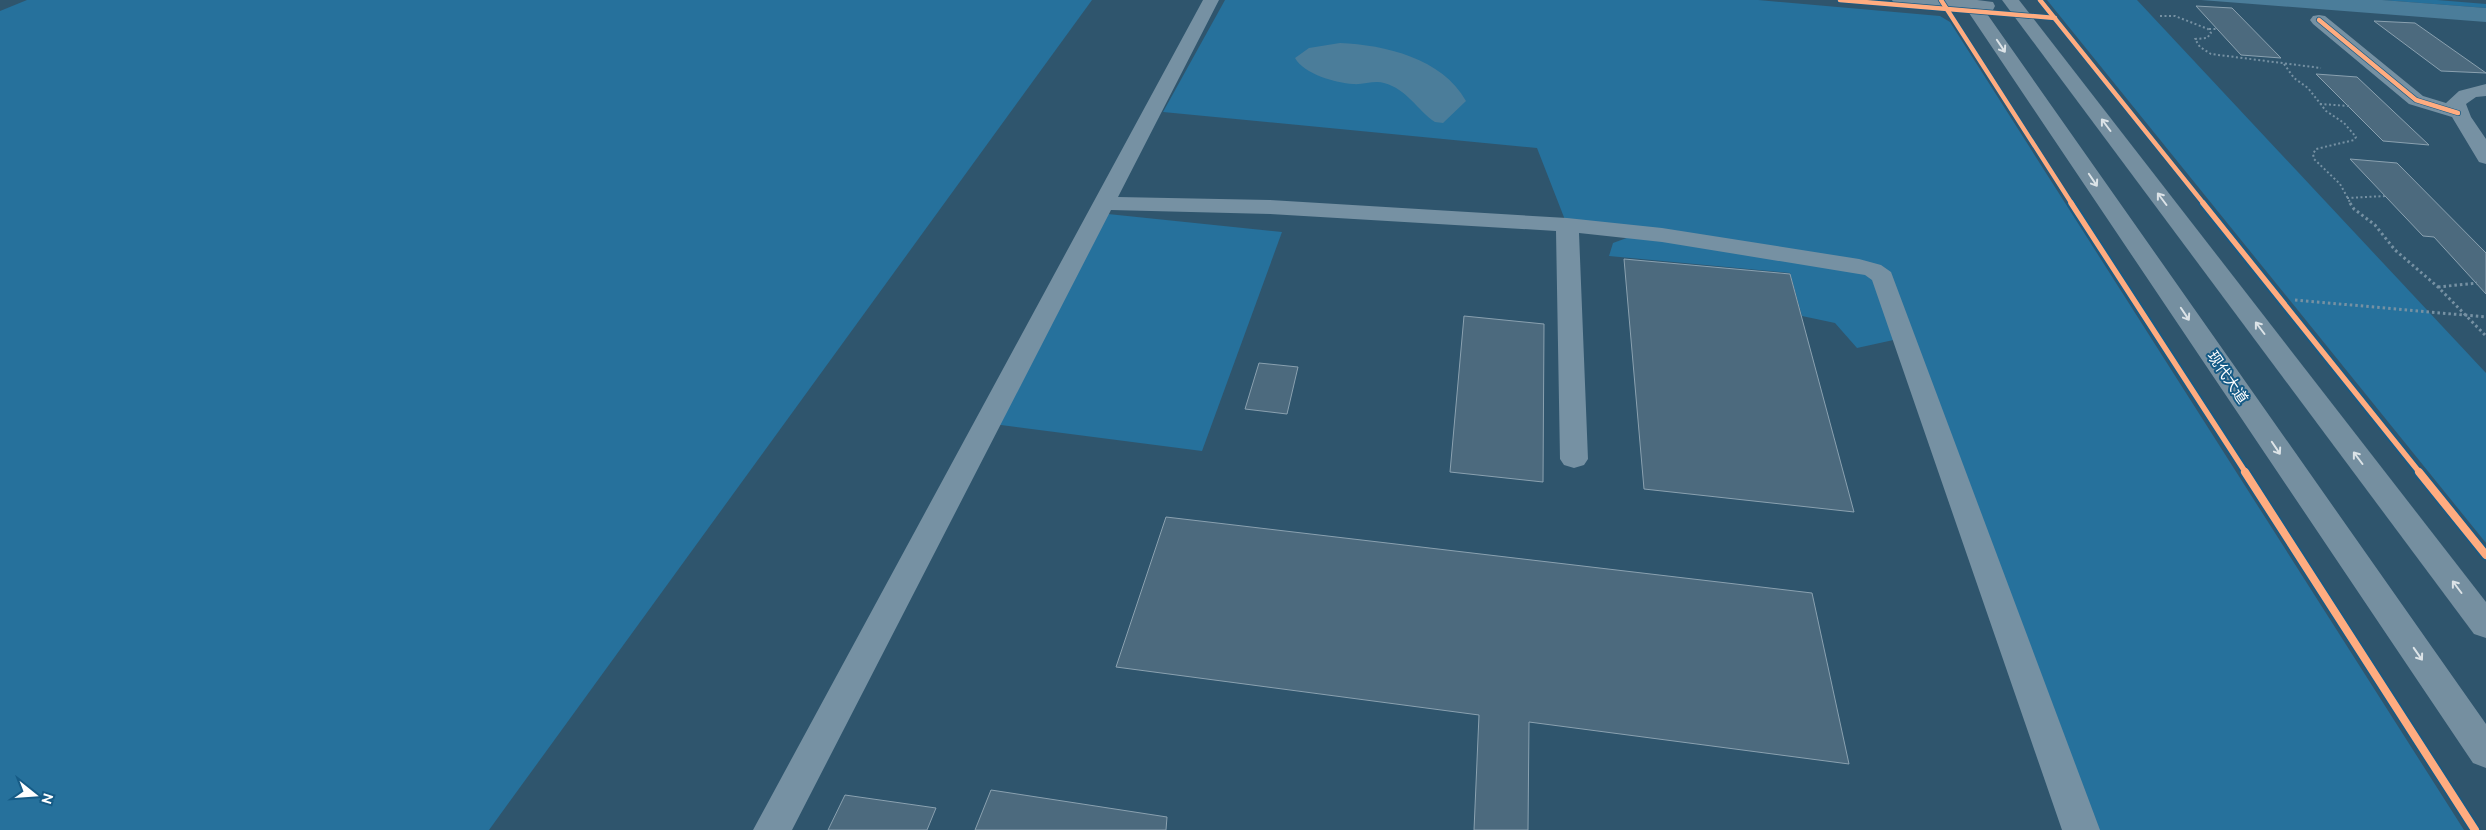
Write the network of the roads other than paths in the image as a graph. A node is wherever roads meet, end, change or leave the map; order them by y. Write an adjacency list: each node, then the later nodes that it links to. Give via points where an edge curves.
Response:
1 (1211, 0): 9 (street)
2 (1900, 0): 3 (main road)
3 (1976, 2): 4 (main road); 13 (main road, 现代大道, one-way to 13)
4 (2012, 2): 12 (main road, one-way to 4)
5 (2319, 20): 7 (street, via 2416,100)
6 (2486, 90): 7 (street, via 2461,96 2456,103)
7 (2458, 113): 8 (street, via 2480,143)
8 (2486, 158)
9 (1106, 203): 10 (street, via 1298,208); 14 (street)
10 (1567, 225): 11 (street); 15 (street, via 1736,245 1859,266 1883,276)
11 (1574, 459)
12 (2486, 626)
13 (2486, 753)
14 (772, 830)
15 (2081, 830)

